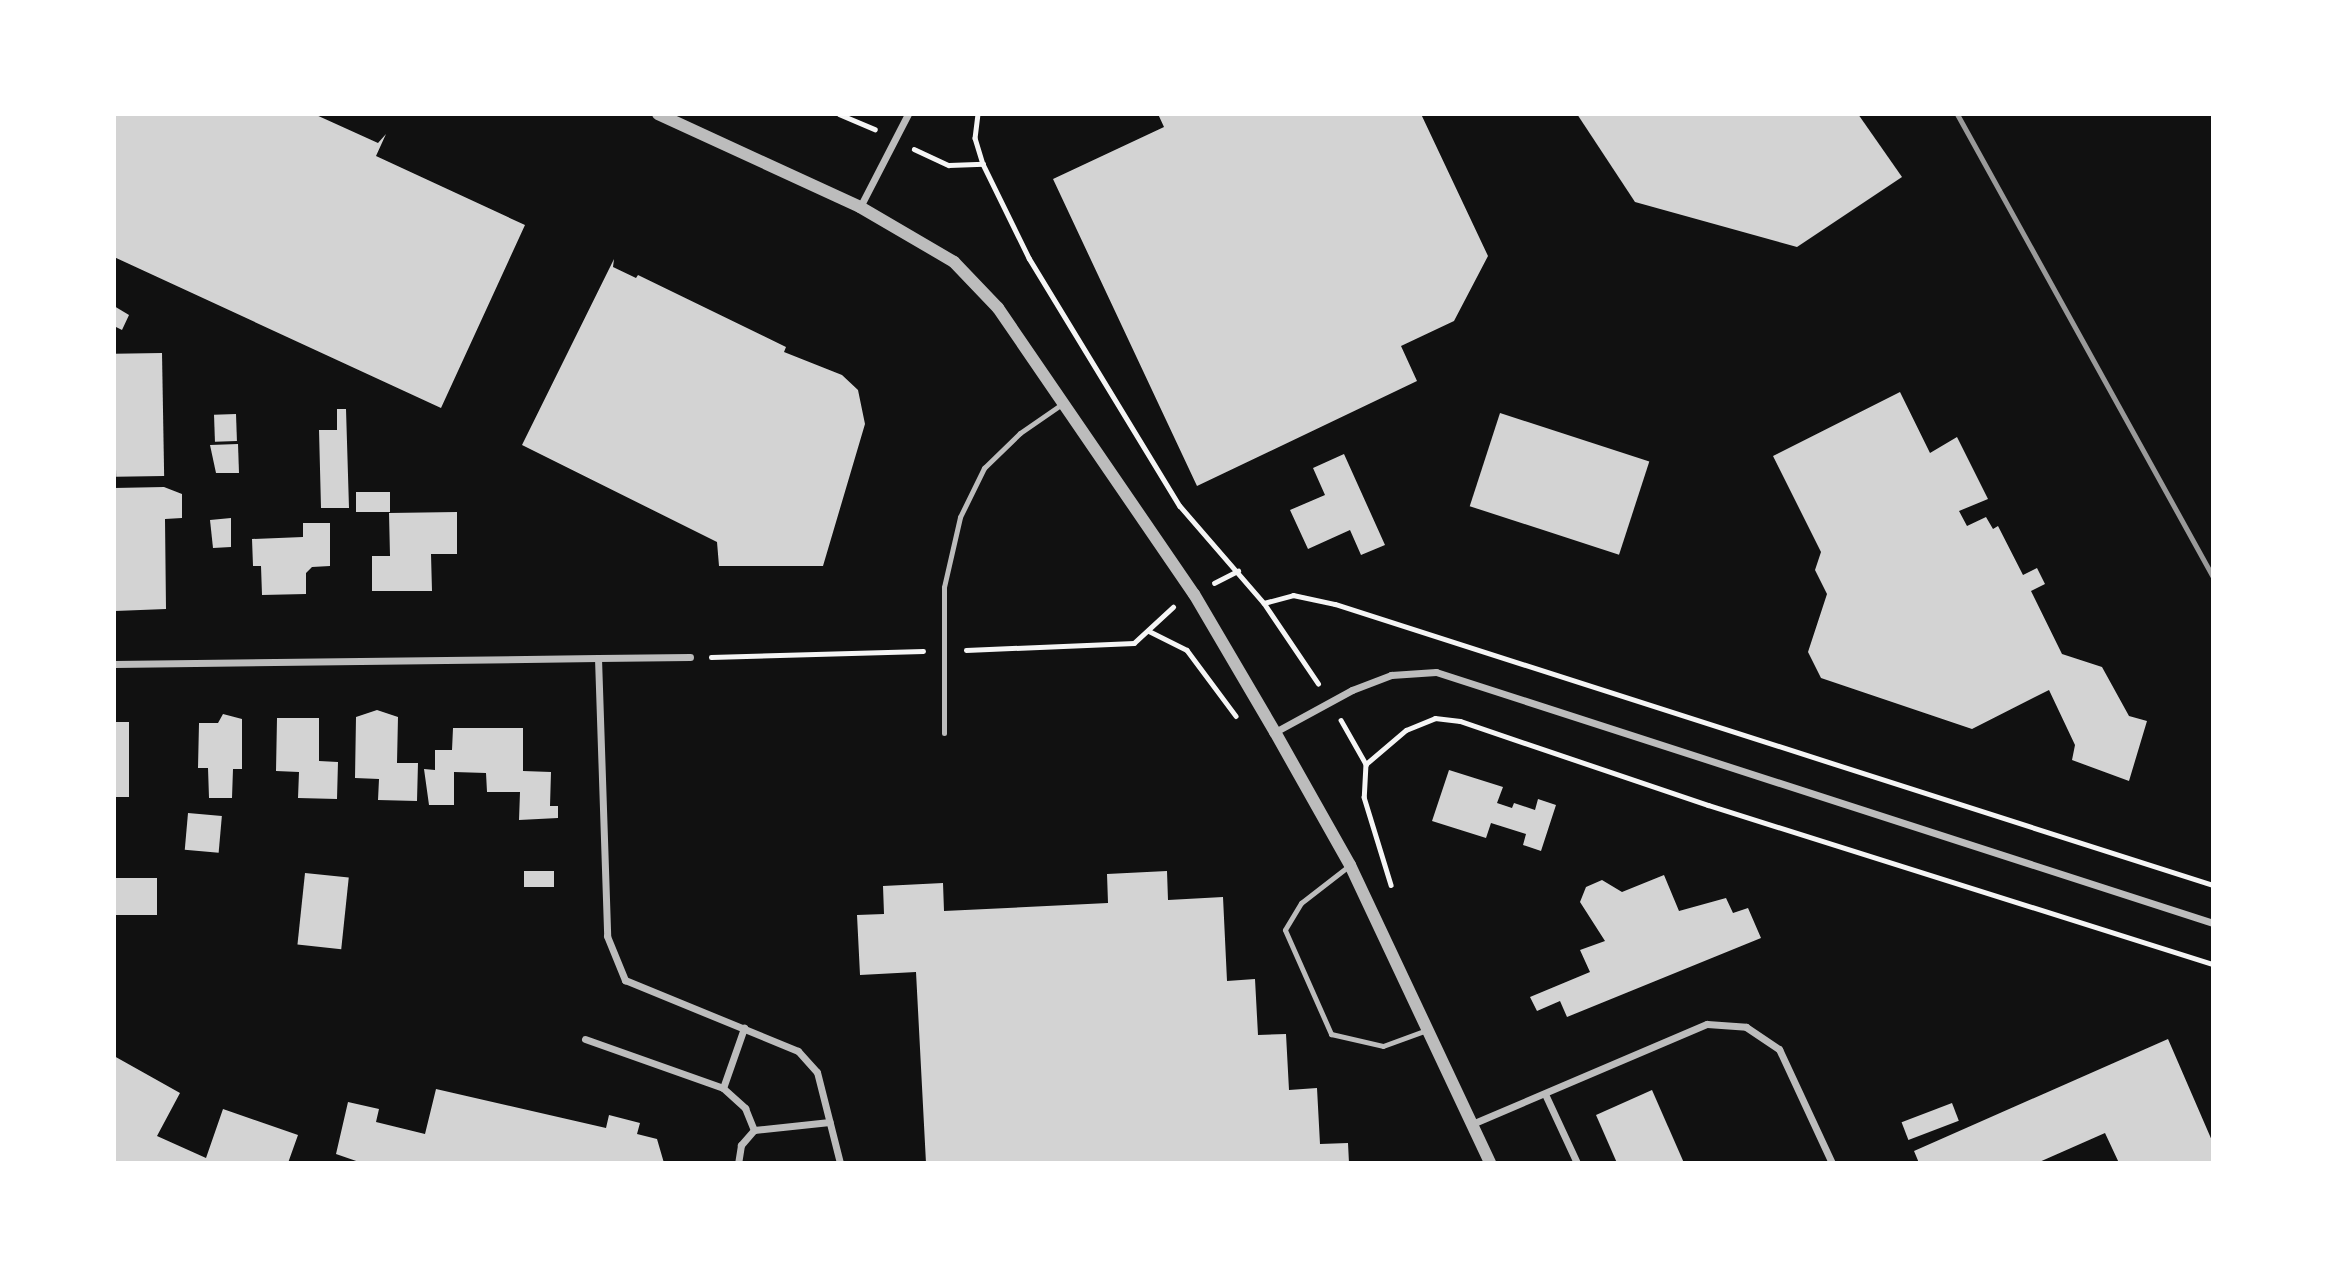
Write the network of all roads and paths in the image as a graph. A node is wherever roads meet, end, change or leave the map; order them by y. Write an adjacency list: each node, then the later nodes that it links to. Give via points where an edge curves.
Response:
1 (658, 114): 4 (street)
2 (908, 114): 4 (street)
3 (978, 114): 6 (path, via 975,138 983,164 1029,258 1180,506)
4 (860, 207): 5 (street, via 954,261 998,308)
5 (1062, 404): 7 (street); 10 (lane, via 1020,433 984,468 960,517 944,587)
6 (1238, 571): 7 (path); 8 (path)
7 (1194, 594): 9 (path, via 1154,621); 15 (street)
8 (1264, 603): 14 (path); 19 (path, via 1293,595 1335,604)
9 (1149, 631): 10 (path, via 1134,643); 15 (path, via 1187,650 1230,714)
10 (942, 651): 11 (path); 16 (lane)
11 (690, 657): 12 (street)
12 (598, 658): 13 (street); 23 (street, via 607,936 625,981)
13 (114, 664)
14 (1330, 701): 15 (street); 17 (path); 21 (street, via 1391,675 1436,671)
15 (1275, 732): 18 (street)
16 (944, 733)
17 (1366, 764): 20 (path, via 1364,797); 22 (path, via 1406,730 1435,719 1460,721 1708,805)
18 (1350, 865): 24 (street); 24 (lane, via 1301,903 1285,930 1331,1034 1383,1046)
19 (2213, 885)
20 (1392, 889)
21 (2213, 923)
22 (2213, 964)
23 (744, 1028): 26 (street); 28 (street, via 798,1051 817,1072)
24 (1427, 1030): 29 (street)
25 (585, 1039): 26 (street)
26 (723, 1088): 30 (street, via 745,1108)
27 (1545, 1094): 29 (street); 34 (street); 35 (street, via 1707,1024 1746,1027 1779,1049)
28 (830, 1122): 30 (street); 32 (street)
29 (1472, 1124): 33 (street)
30 (754, 1130): 31 (street, via 741,1145)
31 (738, 1163)
32 (840, 1163)
33 (1490, 1163)
34 (1577, 1163)
35 (1832, 1163)

